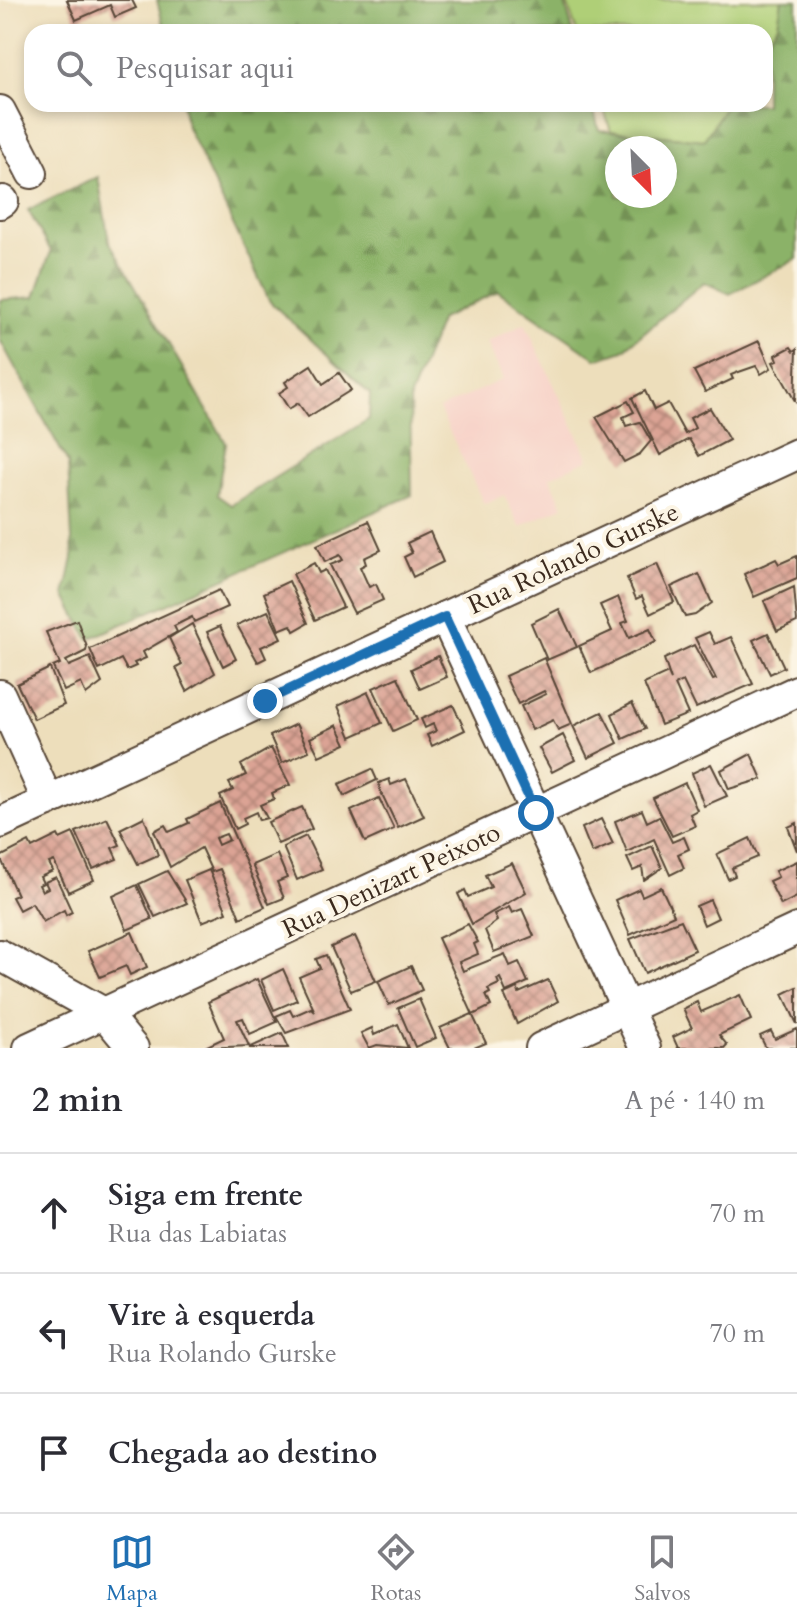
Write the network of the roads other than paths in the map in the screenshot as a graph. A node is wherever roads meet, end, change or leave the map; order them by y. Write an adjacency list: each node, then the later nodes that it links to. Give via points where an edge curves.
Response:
1 (0, 111): 2 (street)
2 (32, 173)
3 (797, 454): 4 (street, Rua Rolando Gurske)
4 (445, 617): 7 (street, Rua Rolando Gurske); 8 (street)
5 (797, 691): 8 (street, Rua Denizart Peixoto)
6 (0, 695): 7 (street)
7 (48, 801): 9 (street, Rua Rolando Gurske)
8 (536, 813): 12 (street); 13 (street, Rua Denizart Peixoto)
9 (0, 823)
10 (797, 929): 12 (street)
11 (0, 955): 13 (street)
12 (627, 1008): 16 (street); 17 (street)
13 (104, 1013): 14 (street, Rua Denizart Peixoto); 15 (street)
14 (29, 1048)
15 (133, 1048)
16 (541, 1048)
17 (645, 1048)

